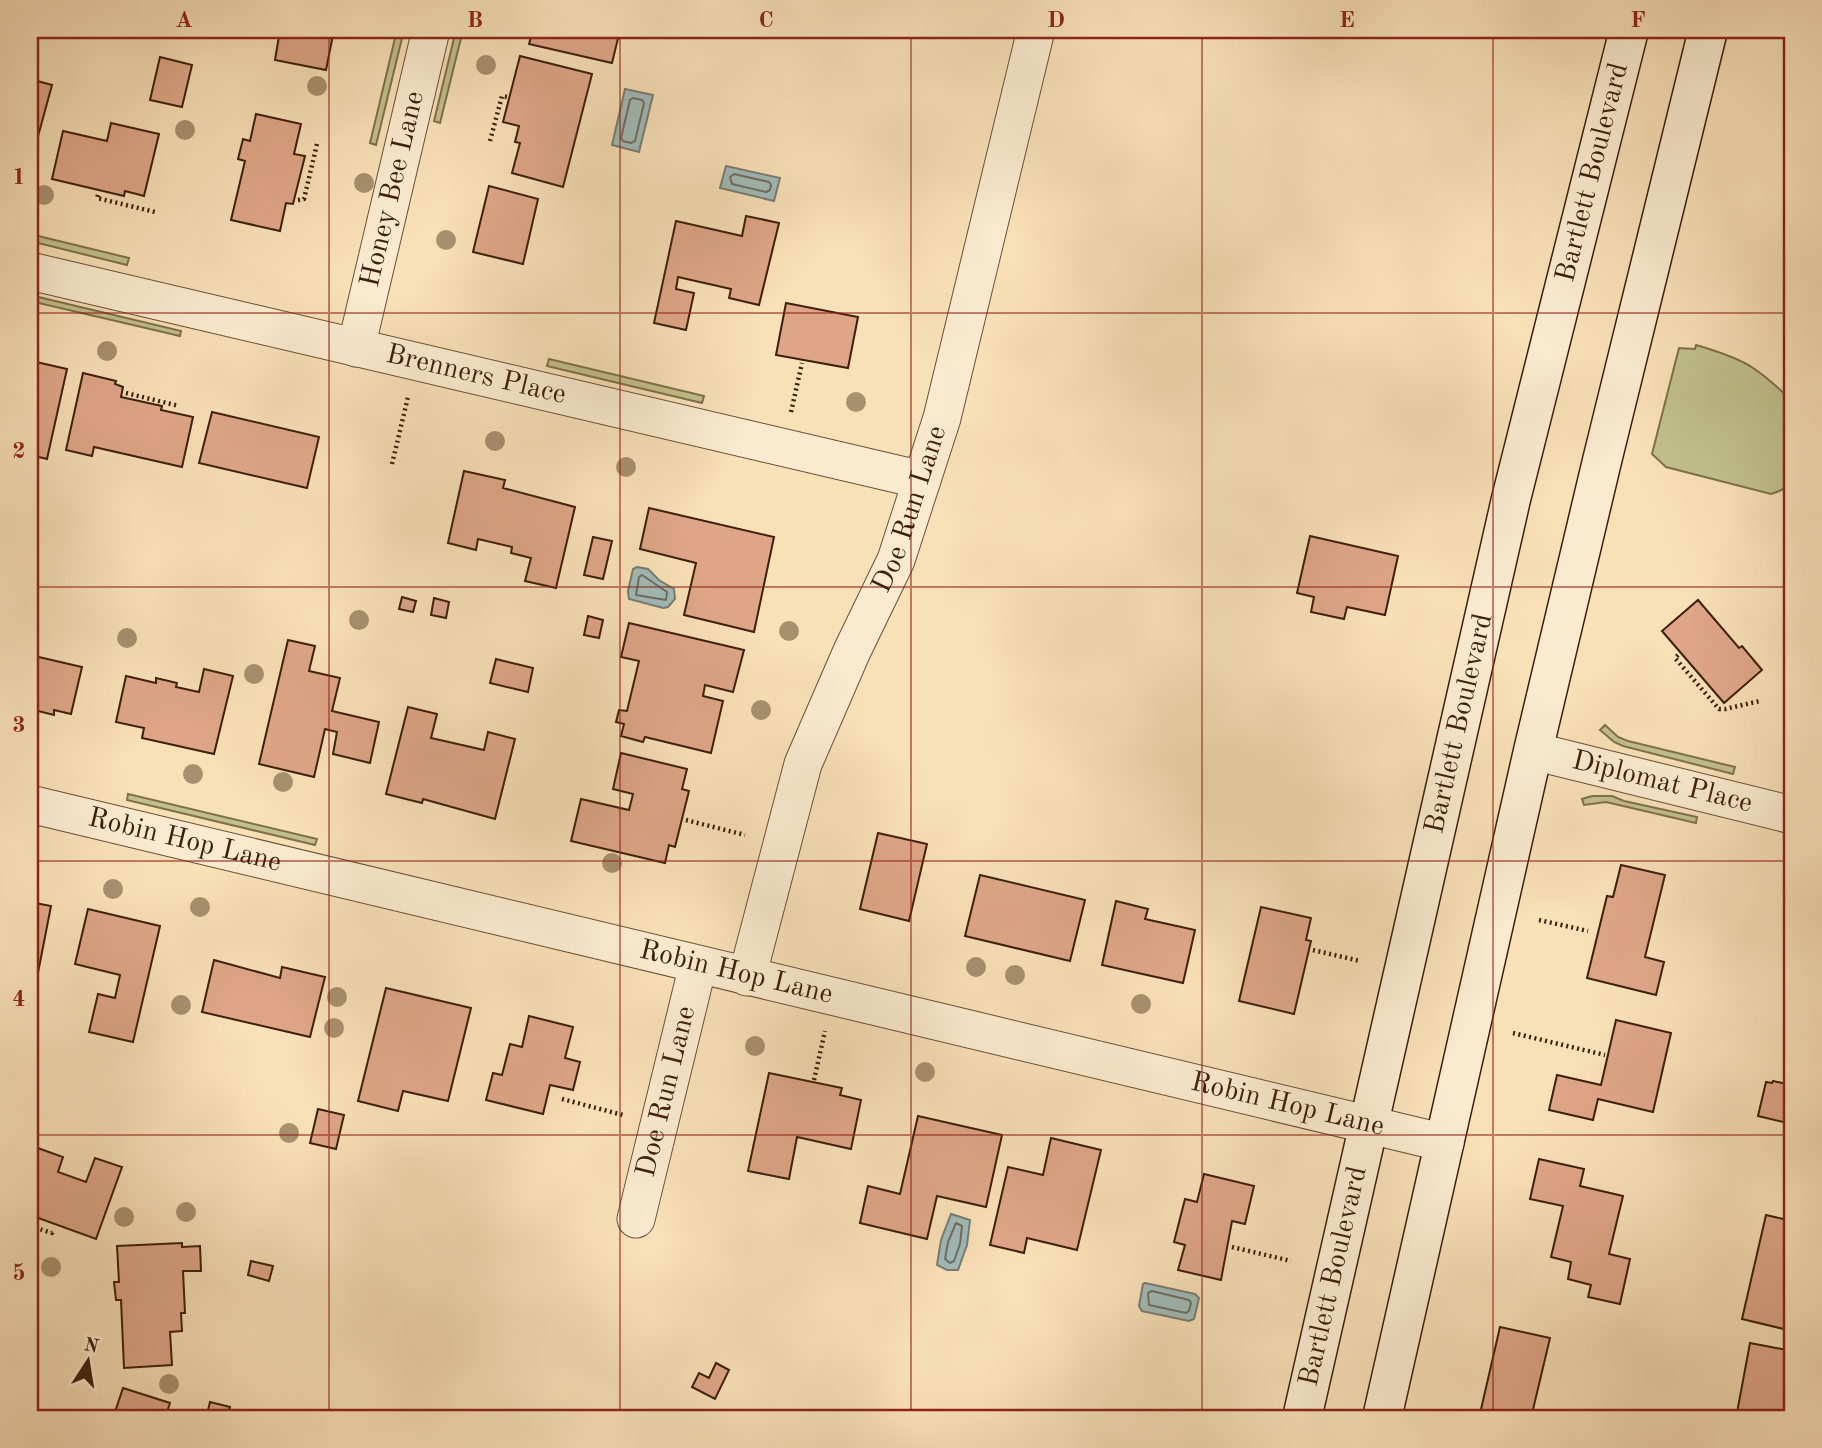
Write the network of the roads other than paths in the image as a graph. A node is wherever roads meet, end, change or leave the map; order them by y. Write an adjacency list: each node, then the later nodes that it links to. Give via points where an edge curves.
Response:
1 (430, 30): 6 (street, Honey Bee Lane)
2 (1036, 30): 7 (street, Doe Run Lane, via 942,418)
3 (1629, 30): 13 (main road, Bartlett Boulevard, via 1511,499)
4 (1708, 30): 8 (main road)
5 (30, 271): 6 (street, Brenners Place)
6 (356, 348): 7 (street, Brenners Place)
7 (922, 480): 12 (street, Doe Run Lane, via 896,560 803,764)
8 (1533, 751): 10 (street, Diplomat Place); 14 (main road)
9 (30, 804): 11 (street, Robin Hop Lane)
10 (1792, 816)
11 (698, 965): 12 (street, Robin Hop Lane); 15 (street, Doe Run Lane)
12 (747, 976): 13 (street, Robin Hop Lane)
13 (1367, 1124): 14 (street, Robin Hop Lane); 16 (main road, Bartlett Boulevard)
14 (1445, 1143): 17 (main road)
15 (636, 1219)
16 (1301, 1418)
17 (1382, 1418)

